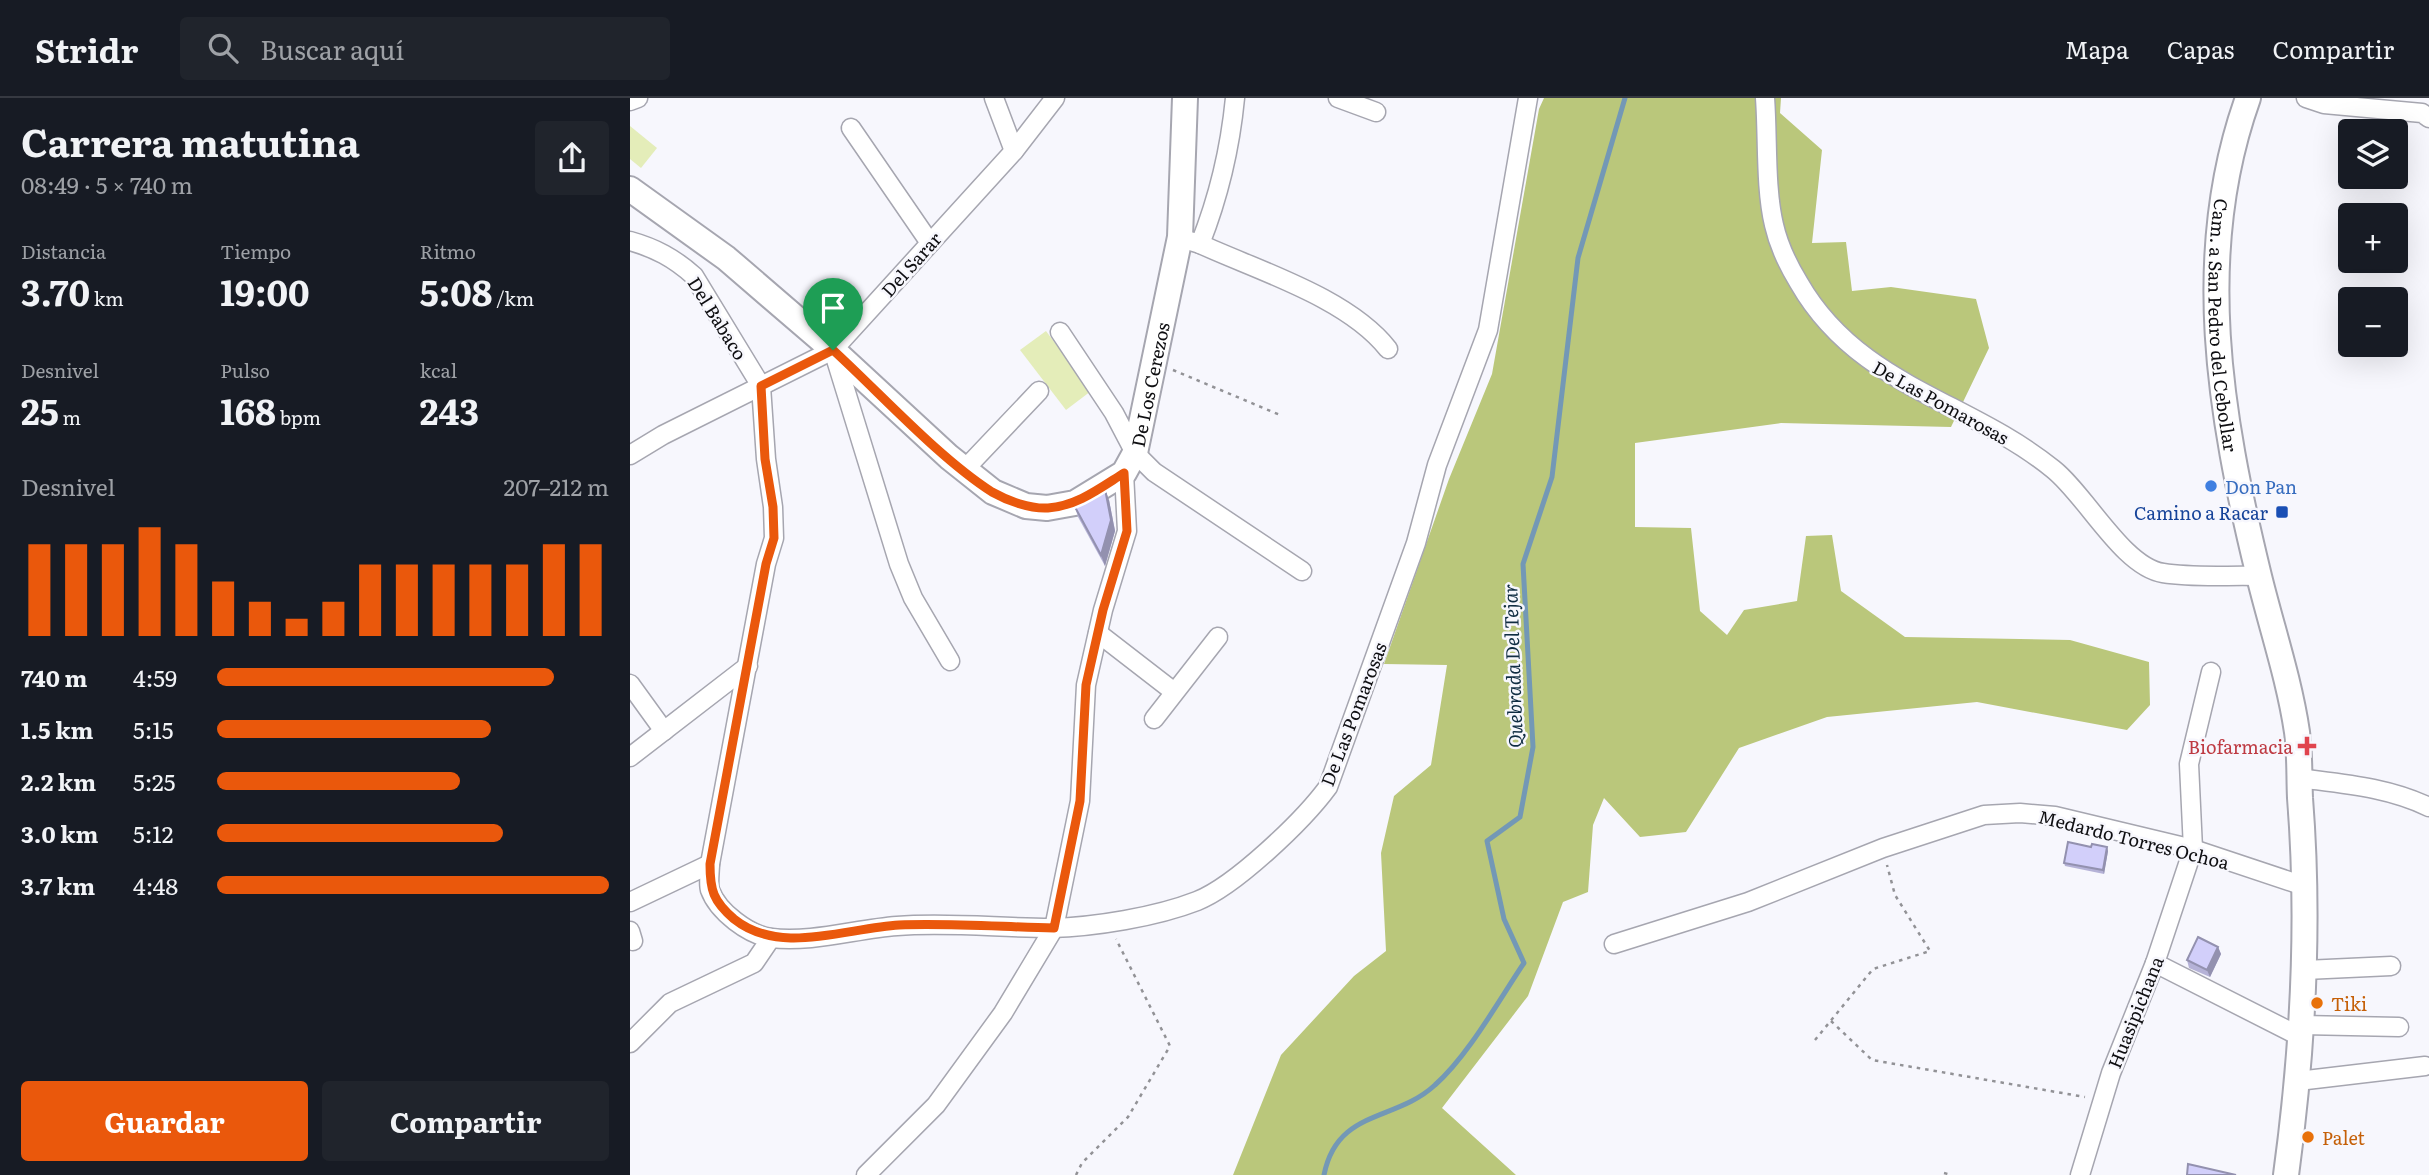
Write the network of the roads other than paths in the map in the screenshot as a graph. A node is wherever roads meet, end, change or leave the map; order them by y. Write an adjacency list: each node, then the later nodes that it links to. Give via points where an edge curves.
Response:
1 (638, 98): 11 (street)
2 (994, 98): 15 (street)
3 (1055, 98): 15 (street, Del Sarar)
4 (1185, 98): 18 (street, De Los Cerezos)
5 (1235, 98): 18 (street, via 1224,175)
6 (1338, 98): 12 (street)
7 (1528, 98): 46 (street, De Las Pomarosas, via 1488,330 1437,465 1416,544 1328,787 1314,806 1231,881 1199,900 1158,912)
8 (1765, 98): 29 (street, De Las Pomarosas, via 1773,224 1783,256 1824,321 1888,375 2054,469 2140,564 2162,573)
9 (2248, 98): 29 (street, Cam. a San Pedro del Cebollar, via 2222,188 2216,339 2228,435)
10 (2306, 98): 13 (street, via 2324,104 2421,113)
11 (630, 102)
12 (1376, 111)
13 (2429, 118)
14 (851, 128): 19 (street)
15 (1014, 151): 19 (street, Del Sarar)
16 (630, 189): 22 (street, via 724,257)
17 (630, 241): 23 (street, Del Babaco, via 652,247 694,276)
18 (1190, 241): 21 (street, via 1349,312 1373,329); 26 (street, De Los Cerezos)
19 (930, 243): 22 (street, Del Sarar)
20 (1060, 332): 26 (street, via 1114,413)
21 (1388, 349)
22 (833, 350): 23 (street, Del Sarar); 27 (street); 32 (street, via 899,565)
23 (761, 386): 25 (street, Del Sarar); 33 (street, De Las Pomarosas, via 774,538)
24 (1039, 391): 27 (street)
25 (630, 455)
26 (1130, 463): 27 (street, via 1075,503 1047,508 1026,506 993,492); 28 (street, via 1154,472); 30 (street, via 1127,531)
27 (965, 470)
28 (1302, 571)
29 (2259, 576): 40 (street, Cam. a San Pedro del Cebollar, via 2298,735)
30 (1098, 633): 36 (street); 46 (street, via 1086,685 1080,801)
31 (1218, 637): 36 (street)
32 (950, 661)
33 (748, 666): 38 (street); 43 (street, De Las Pomarosas)
34 (2211, 672): 42 (street, via 2189,764)
35 (630, 684): 38 (street)
36 (1173, 691): 37 (street)
37 (1154, 719)
38 (664, 731): 39 (street)
39 (630, 757)
40 (2299, 778): 41 (street, via 2352,783); 44 (street, Cam. a San Pedro del Cebollar)
41 (2429, 807)
42 (2193, 849): 44 (street, Medardo Torres Ochoa); 48 (street, Medardo Torres Ochoa, via 2055,816 1984,815 1883,848 1748,902); 49 (street, Huasipichana)
43 (710, 864): 45 (street); 47 (street, De Las Pomarosas, via 710,890 725,911 746,929)
44 (2304, 886): 51 (street, Cam. a San Pedro del Cebollar)
45 (630, 902)
46 (1054, 928): 47 (street, De Las Pomarosas, via 898,925); 57 (street, via 1003,1013 936,1105)
47 (771, 938): 54 (street, via 754,964 670,1003)
48 (1614, 944)
49 (2155, 963): 53 (street); 58 (street, Huasipichana, via 2102,1100)
50 (2390, 966): 51 (street)
51 (2305, 970): 53 (street, Cam. a San Pedro del Cebollar)
52 (2399, 1027): 53 (street)
53 (2302, 1031): 56 (street, Cam. a San Pedro del Cebollar)
54 (630, 1043)
55 (2425, 1066): 56 (street)
56 (2298, 1081): 59 (street, Cam. a San Pedro del Cebollar)
57 (866, 1175)
58 (2080, 1175)
59 (2286, 1175)

